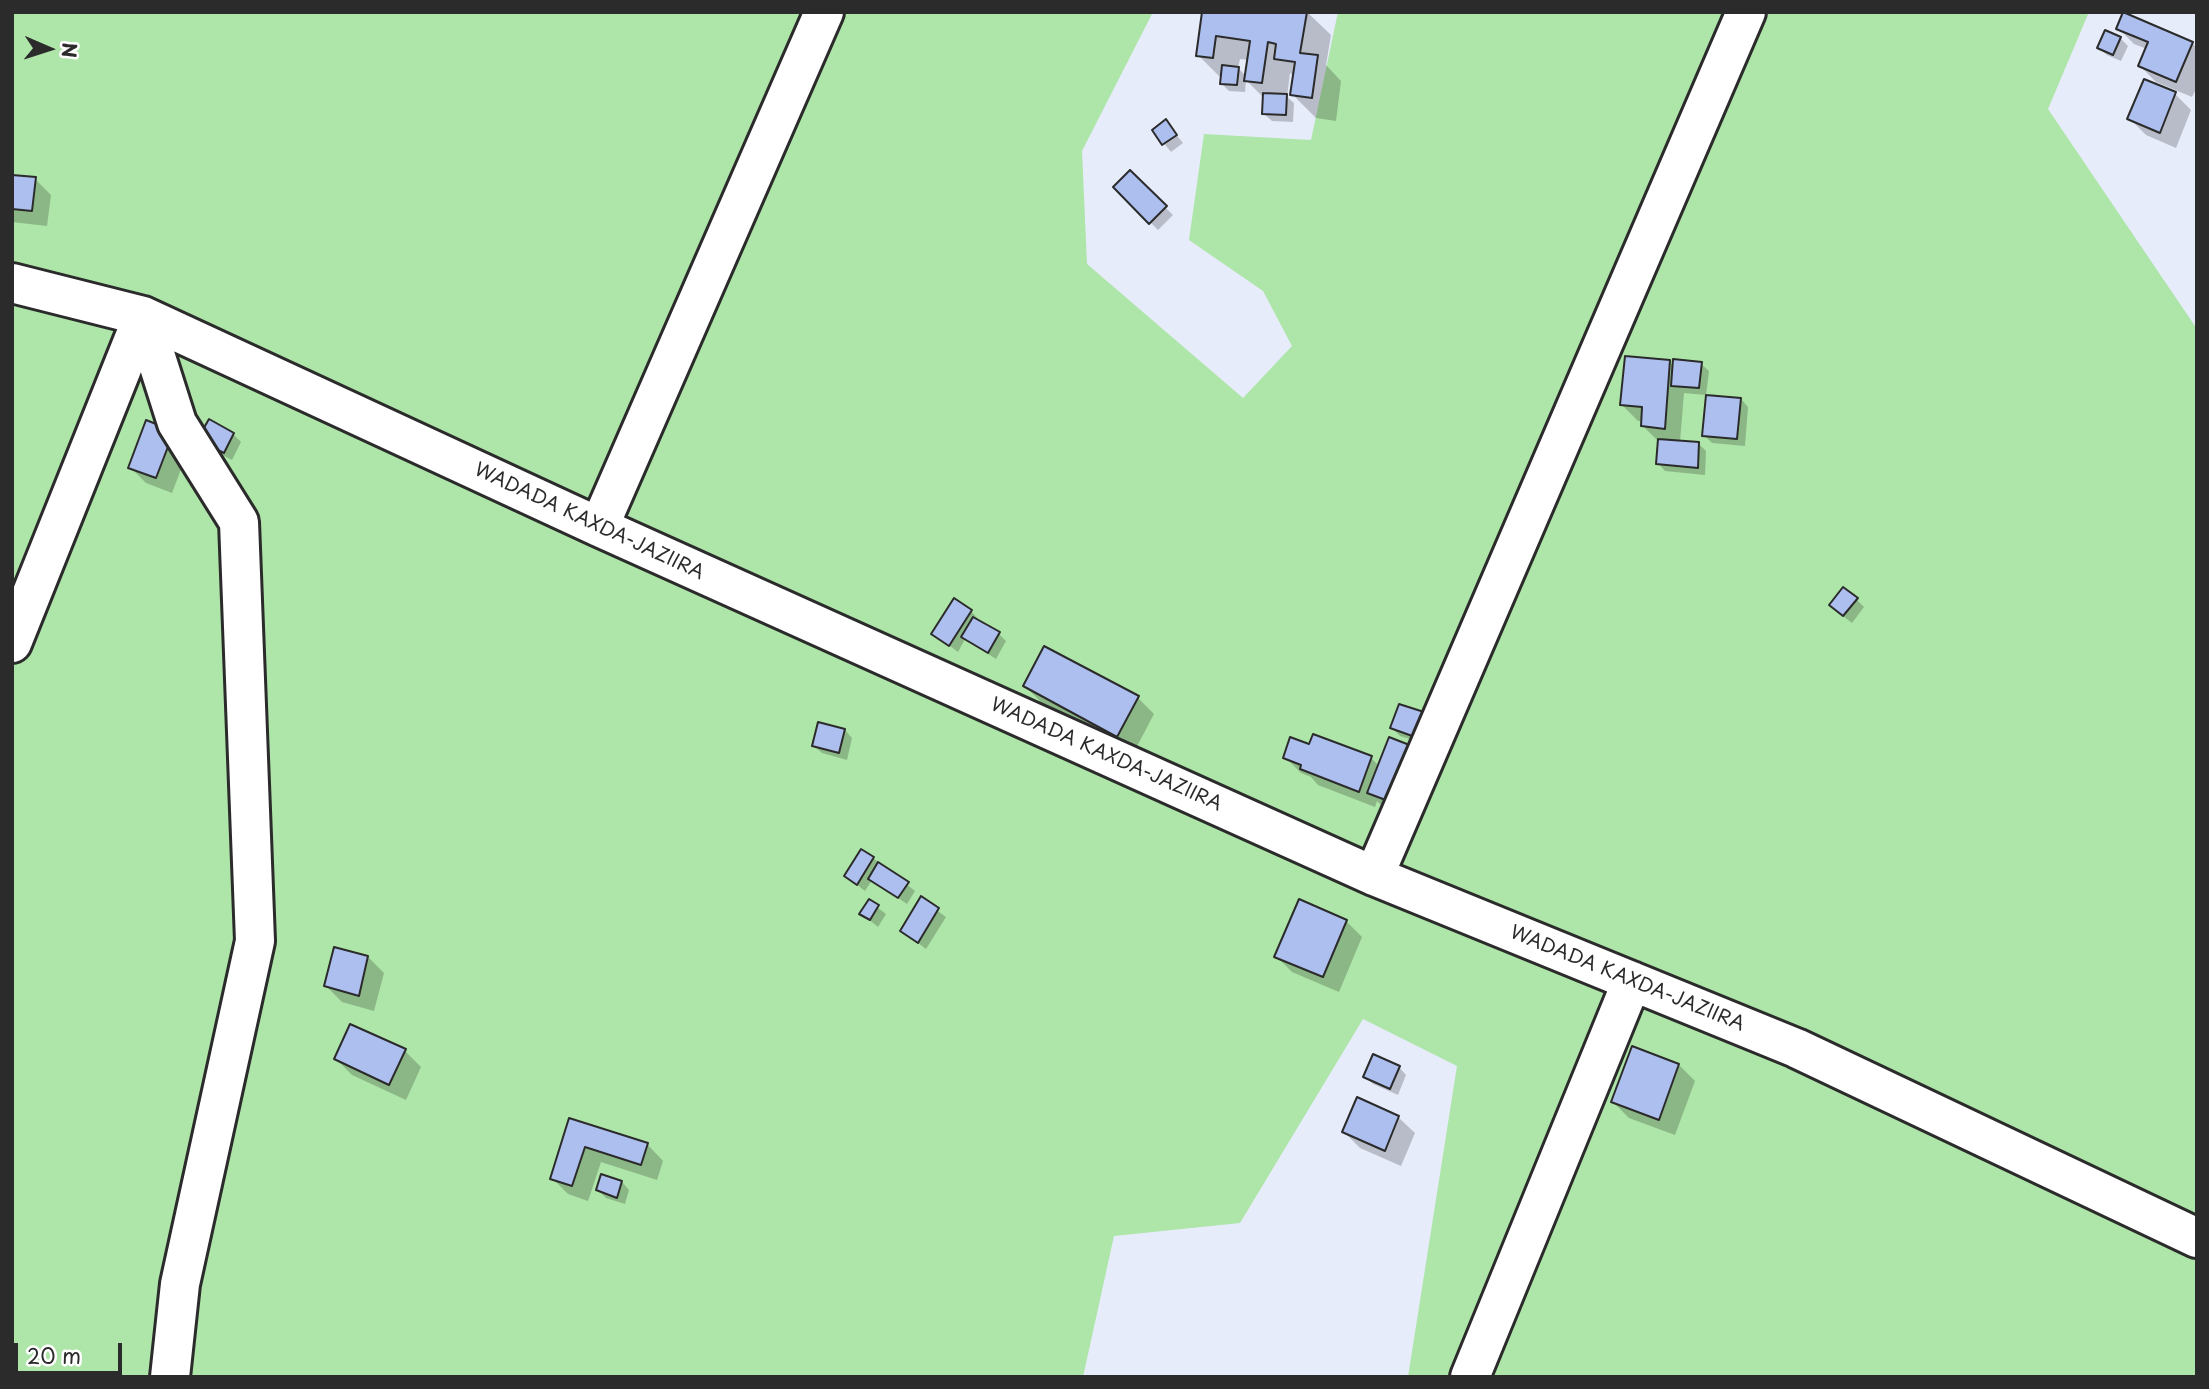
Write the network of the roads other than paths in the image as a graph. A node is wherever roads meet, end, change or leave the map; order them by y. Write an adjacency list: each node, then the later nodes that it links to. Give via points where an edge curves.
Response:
1 (824, 12): 5 (street)
2 (1746, 12): 7 (street)
3 (12, 283): 4 (street, WADADA KAXDA-JAZIIRA)
4 (143, 316): 5 (street, WADADA KAXDA-JAZIIRA); 6 (street); 10 (street, via 177,423 239,522 255,941 180,1284)
5 (598, 527): 7 (street, WADADA KAXDA-JAZIIRA)
6 (12, 643)
7 (1374, 876): 8 (street, WADADA KAXDA-JAZIIRA)
8 (1632, 981): 9 (street, WADADA KAXDA-JAZIIRA, via 1796,1048); 11 (street)
9 (2197, 1238)
10 (170, 1377)
11 (1469, 1377)

